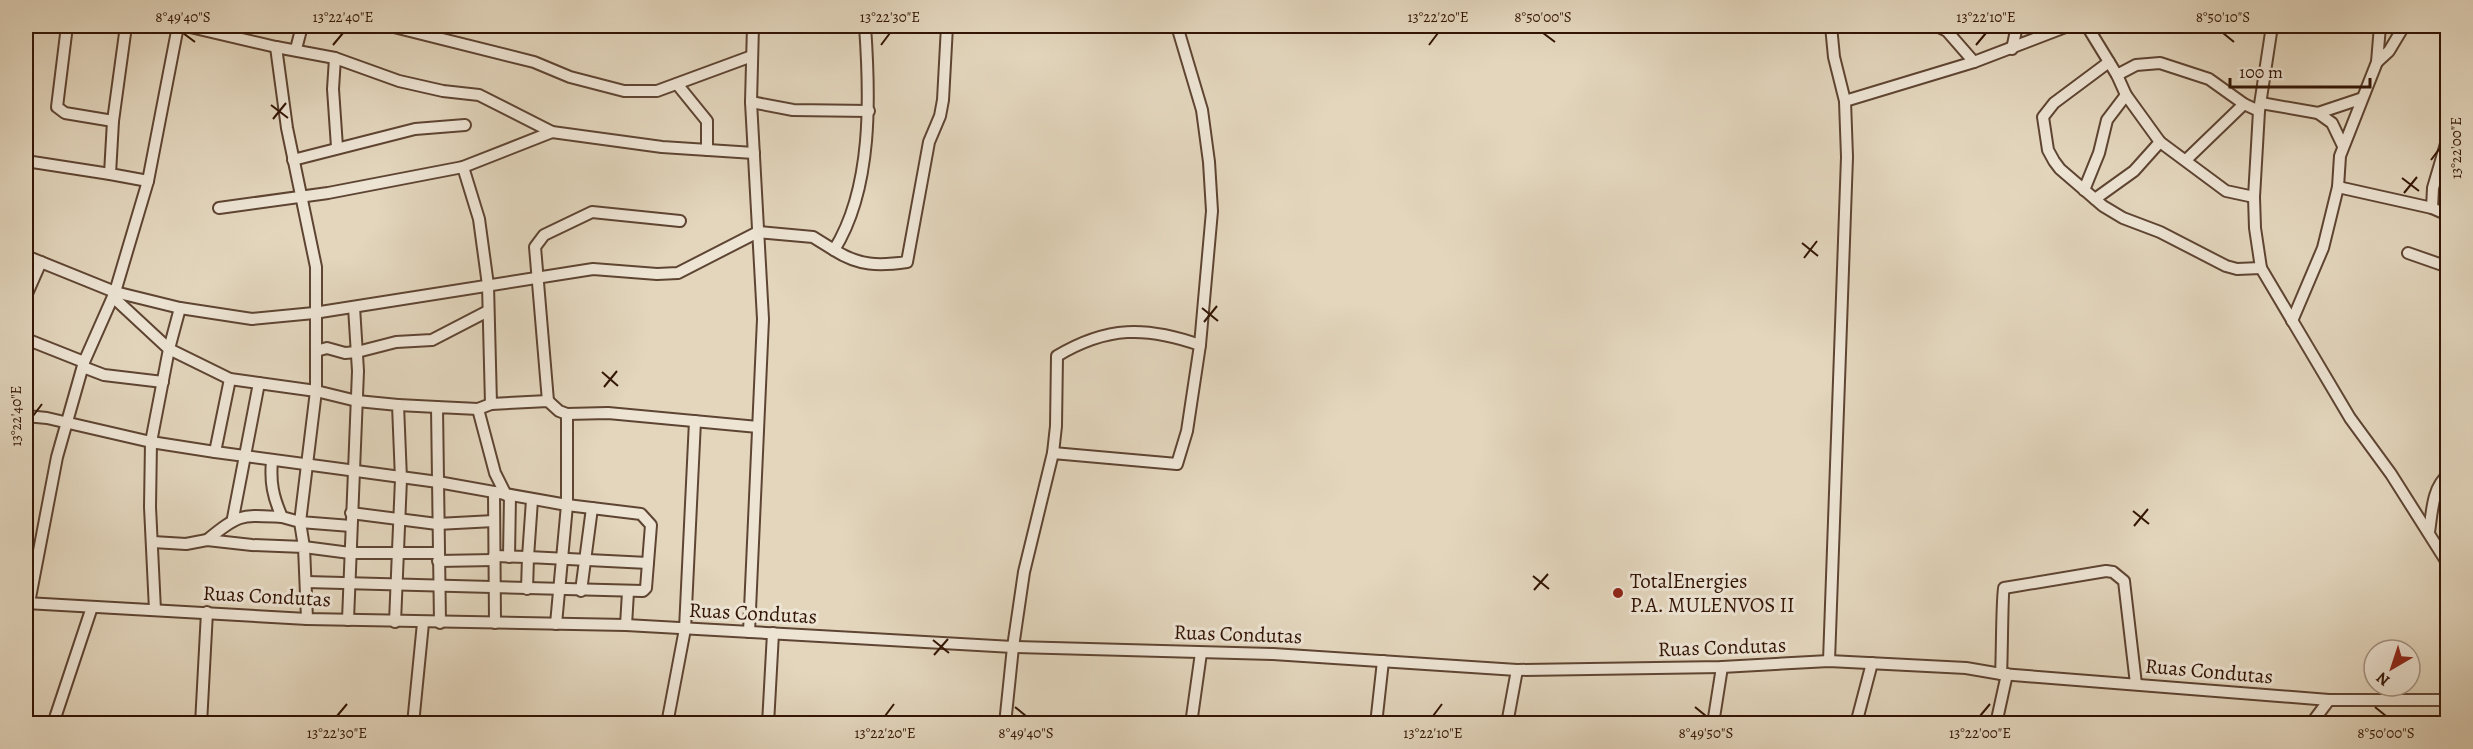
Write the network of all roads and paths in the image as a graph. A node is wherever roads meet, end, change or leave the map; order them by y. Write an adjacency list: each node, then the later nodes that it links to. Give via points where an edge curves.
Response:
1 (67, 26): 39 (street, via 57,107 65,113)
2 (126, 26): 39 (street)
3 (178, 26): 54 (street)
4 (186, 26): 19 (street)
5 (302, 26): 22 (street)
6 (390, 26): 30 (street, via 534,62 570,77 624,91 657,91)
7 (753, 26): 24 (street)
8 (865, 26): 37 (street)
9 (947, 26): 65 (street, via 943,100 928,142 907,262 872,266)
10 (1177, 26): 81 (street, via 1202,110 1209,162 1212,212)
11 (1831, 26): 33 (street)
12 (1937, 26): 26 (street, via 1947,31)
13 (2017, 26): 23 (street)
14 (2068, 26): 23 (street)
15 (2087, 26): 27 (street)
16 (2272, 26): 36 (street)
17 (2381, 26): 20 (street); 28 (street)
18 (2404, 26): 20 (street)
19 (241, 31): 21 (street)
20 (2394, 44): 28 (street)
21 (276, 47): 22 (street); 50 (street)
22 (296, 49): 25 (street)
23 (2012, 49): 26 (street)
24 (752, 56): 30 (street); 34 (street)
25 (335, 58): 41 (street, via 399,81 479,95); 45 (street)
26 (1974, 62): 33 (street)
27 (2109, 62): 29 (street); 56 (street, via 2054,103 2043,117 2048,150 2054,161)
28 (2377, 62): 32 (street)
29 (2117, 75): 31 (street); 35 (street, via 2136,64 2160,63 2209,79)
30 (677, 84): 46 (street, via 707,121)
31 (2126, 95): 43 (street); 56 (street, via 2107,120)
32 (2360, 99): 38 (street); 44 (street)
33 (1845, 101): 165 (street, via 1847,157)
34 (751, 102): 37 (street, via 793,110); 47 (street)
35 (2244, 104): 36 (street); 51 (street)
36 (2260, 107): 38 (street); 58 (street)
37 (869, 111): 65 (street, via 849,221)
38 (2318, 112): 44 (street, via 2331,123)
39 (113, 121): 53 (street)
40 (465, 125): 45 (street, via 415,129)
41 (552, 132): 46 (street); 52 (street)
42 (2448, 137): 48 (street)
43 (2160, 142): 51 (street); 59 (street, via 2129,176)
44 (2343, 146): 55 (street)
45 (337, 147): 50 (street)
46 (707, 150): 47 (street)
47 (754, 153): 64 (street)
48 (2445, 154): 61 (street, via 2433,188)
49 (26, 160): 53 (street)
50 (293, 160): 57 (street)
51 (2186, 160): 58 (street, via 2226,191)
52 (463, 167): 57 (street); 72 (street, via 479,219)
53 (110, 174): 54 (street)
54 (148, 181): 73 (street)
55 (2338, 187): 61 (street); 79 (street, via 2323,248)
56 (2084, 190): 59 (street)
57 (303, 197): 60 (street); 78 (street, via 316,267)
58 (2254, 197): 70 (street)
59 (2095, 199): 70 (street, via 2123,218 2226,266)
60 (219, 208)
61 (2432, 208): 62 (street)
62 (2448, 215)
63 (680, 221): 71 (street, via 600,212 583,214 537,242)
64 (758, 232): 65 (street, via 813,237); 71 (street, via 678,273 593,269); 100 (street, via 763,319)
65 (834, 250)
66 (2408, 253): 69 (street)
67 (26, 256): 68 (street)
68 (41, 262): 73 (street); 74 (street)
69 (2448, 267)
70 (2261, 268): 79 (street)
71 (538, 279): 72 (street); 91 (street)
72 (488, 285): 75 (street); 77 (street)
73 (114, 295): 76 (street); 82 (street); 85 (street)
74 (26, 296)
75 (354, 307): 78 (street); 84 (street)
76 (180, 308): 78 (street, via 252,319); 82 (street)
77 (488, 311): 84 (street, via 437,338 396,342); 92 (street)
78 (314, 313): 83 (street)
79 (2292, 321): 124 (street, via 2350,418)
80 (26, 339): 85 (street)
81 (1200, 345): 103 (street, via 1187,431 1177,464); 103 (street, via 1163,333 1125,332 1080,344 1057,356)
82 (169, 349): 86 (street); 87 (street)
83 (316, 351): 84 (street, via 327,348); 89 (street)
84 (357, 352): 90 (street)
85 (84, 364): 87 (street, via 104,375); 99 (street)
86 (230, 379): 88 (street); 102 (street)
87 (163, 382): 101 (street)
88 (259, 383): 89 (street); 104 (street)
89 (316, 392): 90 (street); 106 (street)
90 (357, 401): 93 (street); 107 (street)
91 (548, 401): 92 (street); 96 (street)
92 (492, 404): 95 (street)
93 (398, 405): 94 (street); 109 (street)
94 (437, 407): 95 (street); 110 (street)
95 (478, 408): 112 (street, via 495,473)
96 (567, 414): 98 (street, via 608,413); 114 (street)
97 (26, 416): 99 (street)
98 (695, 421): 100 (street); 159 (street)
99 (67, 423): 101 (street); 147 (street, via 51,480)
100 (758, 427): 160 (street)
101 (151, 442): 102 (street); 126 (street)
102 (215, 453): 104 (street)
103 (1053, 453): 162 (street, via 1024,572)
104 (245, 457): 105 (street); 118 (street)
105 (272, 461): 106 (street); 117 (street, via 270,480)
106 (305, 465): 107 (street); 121 (street)
107 (353, 472): 109 (street); 116 (street)
108 (2448, 475): 124 (street, via 2440,481 2436,493)
109 (401, 479): 110 (street); 119 (street)
110 (438, 482): 111 (street); 122 (street)
111 (494, 492): 112 (street); 120 (street)
112 (508, 495): 113 (street); 131 (street)
113 (532, 500): 114 (street); 132 (street)
114 (567, 506): 115 (street); 134 (street)
115 (592, 508): 135 (street); 136 (street, via 647,517 651,525)
116 (351, 513): 119 (street); 123 (street)
117 (282, 517): 118 (street); 121 (street)
118 (233, 518): 125 (street)
119 (400, 520): 122 (street); 129 (street)
120 (494, 521): 122 (street); 133 (street)
121 (300, 522): 123 (street); 127 (street)
122 (437, 524): 130 (street)
123 (351, 526): 128 (street)
124 (2429, 532): 137 (street)
125 (207, 540): 126 (street); 127 (street)
126 (153, 542): 149 (street)
127 (304, 547): 128 (street); 139 (street)
128 (350, 553): 129 (street); 138 (street)
129 (397, 555): 130 (street); 140 (street)
130 (438, 557): 133 (street); 141 (street)
131 (509, 557): 132 (street); 133 (street)
132 (528, 557): 134 (street); 143 (street)
133 (494, 558): 142 (street)
134 (561, 559): 135 (street); 144 (street)
135 (583, 561): 136 (street); 145 (street)
136 (648, 563): 146 (street, via 646,589)
137 (2448, 564)
138 (350, 581): 139 (street); 140 (street); 152 (street)
139 (306, 582): 151 (street)
140 (395, 583): 141 (street); 153 (street)
141 (439, 585): 142 (street); 155 (street)
142 (495, 587): 143 (street); 156 (street)
143 (527, 589): 144 (street)
144 (559, 590): 145 (street); 157 (street)
145 (581, 591): 146 (street)
146 (628, 592): 158 (street)
147 (27, 603): 148 (street, Ruas Condutas)
148 (92, 606): 149 (street, Ruas Condutas); 173 (street)
149 (155, 610): 150 (street, Ruas Condutas)
150 (207, 612): 151 (street, Ruas Condutas); 174 (street)
151 (307, 619): 152 (street, Ruas Condutas)
152 (348, 620): 153 (street, Ruas Condutas)
153 (394, 622): 154 (street, Ruas Condutas)
154 (423, 623): 155 (street, Ruas Condutas); 175 (street)
155 (440, 623): 156 (street, Ruas Condutas)
156 (495, 623): 157 (street, Ruas Condutas)
157 (556, 624): 158 (street, Ruas Condutas)
158 (626, 625): 159 (street, Ruas Condutas)
159 (685, 629): 160 (street, Ruas Condutas); 176 (street)
160 (749, 632): 161 (street, Ruas Condutas)
161 (773, 633): 162 (street, Ruas Condutas); 177 (street)
162 (1013, 646): 163 (street, Ruas Condutas); 178 (street)
163 (1201, 653): 164 (street, Ruas Condutas); 179 (street)
164 (1383, 661): 168 (street, Ruas Condutas); 180 (street)
165 (1829, 661): 166 (street, Ruas Condutas); 167 (street, Ruas Condutas)
166 (1872, 663): 169 (street, Ruas Condutas); 183 (street)
167 (1722, 667): 168 (street, Ruas Condutas); 182 (street)
168 (1517, 670): 181 (street)
169 (2004, 674): 170 (street, Ruas Condutas); 170 (street, via 2004,588 2106,571 2124,581); 184 (street)
170 (2136, 684): 171 (street, Ruas Condutas)
171 (2329, 700): 172 (street, Ruas Condutas); 185 (street)
172 (2448, 700)
173 (53, 723)
174 (201, 723)
175 (414, 723)
176 (668, 723)
177 (768, 723)
178 (1005, 723)
179 (1191, 723)
180 (1376, 723)
181 (1507, 723)
182 (1713, 723)
183 (1856, 723)
184 (1996, 723)
185 (2311, 723)

